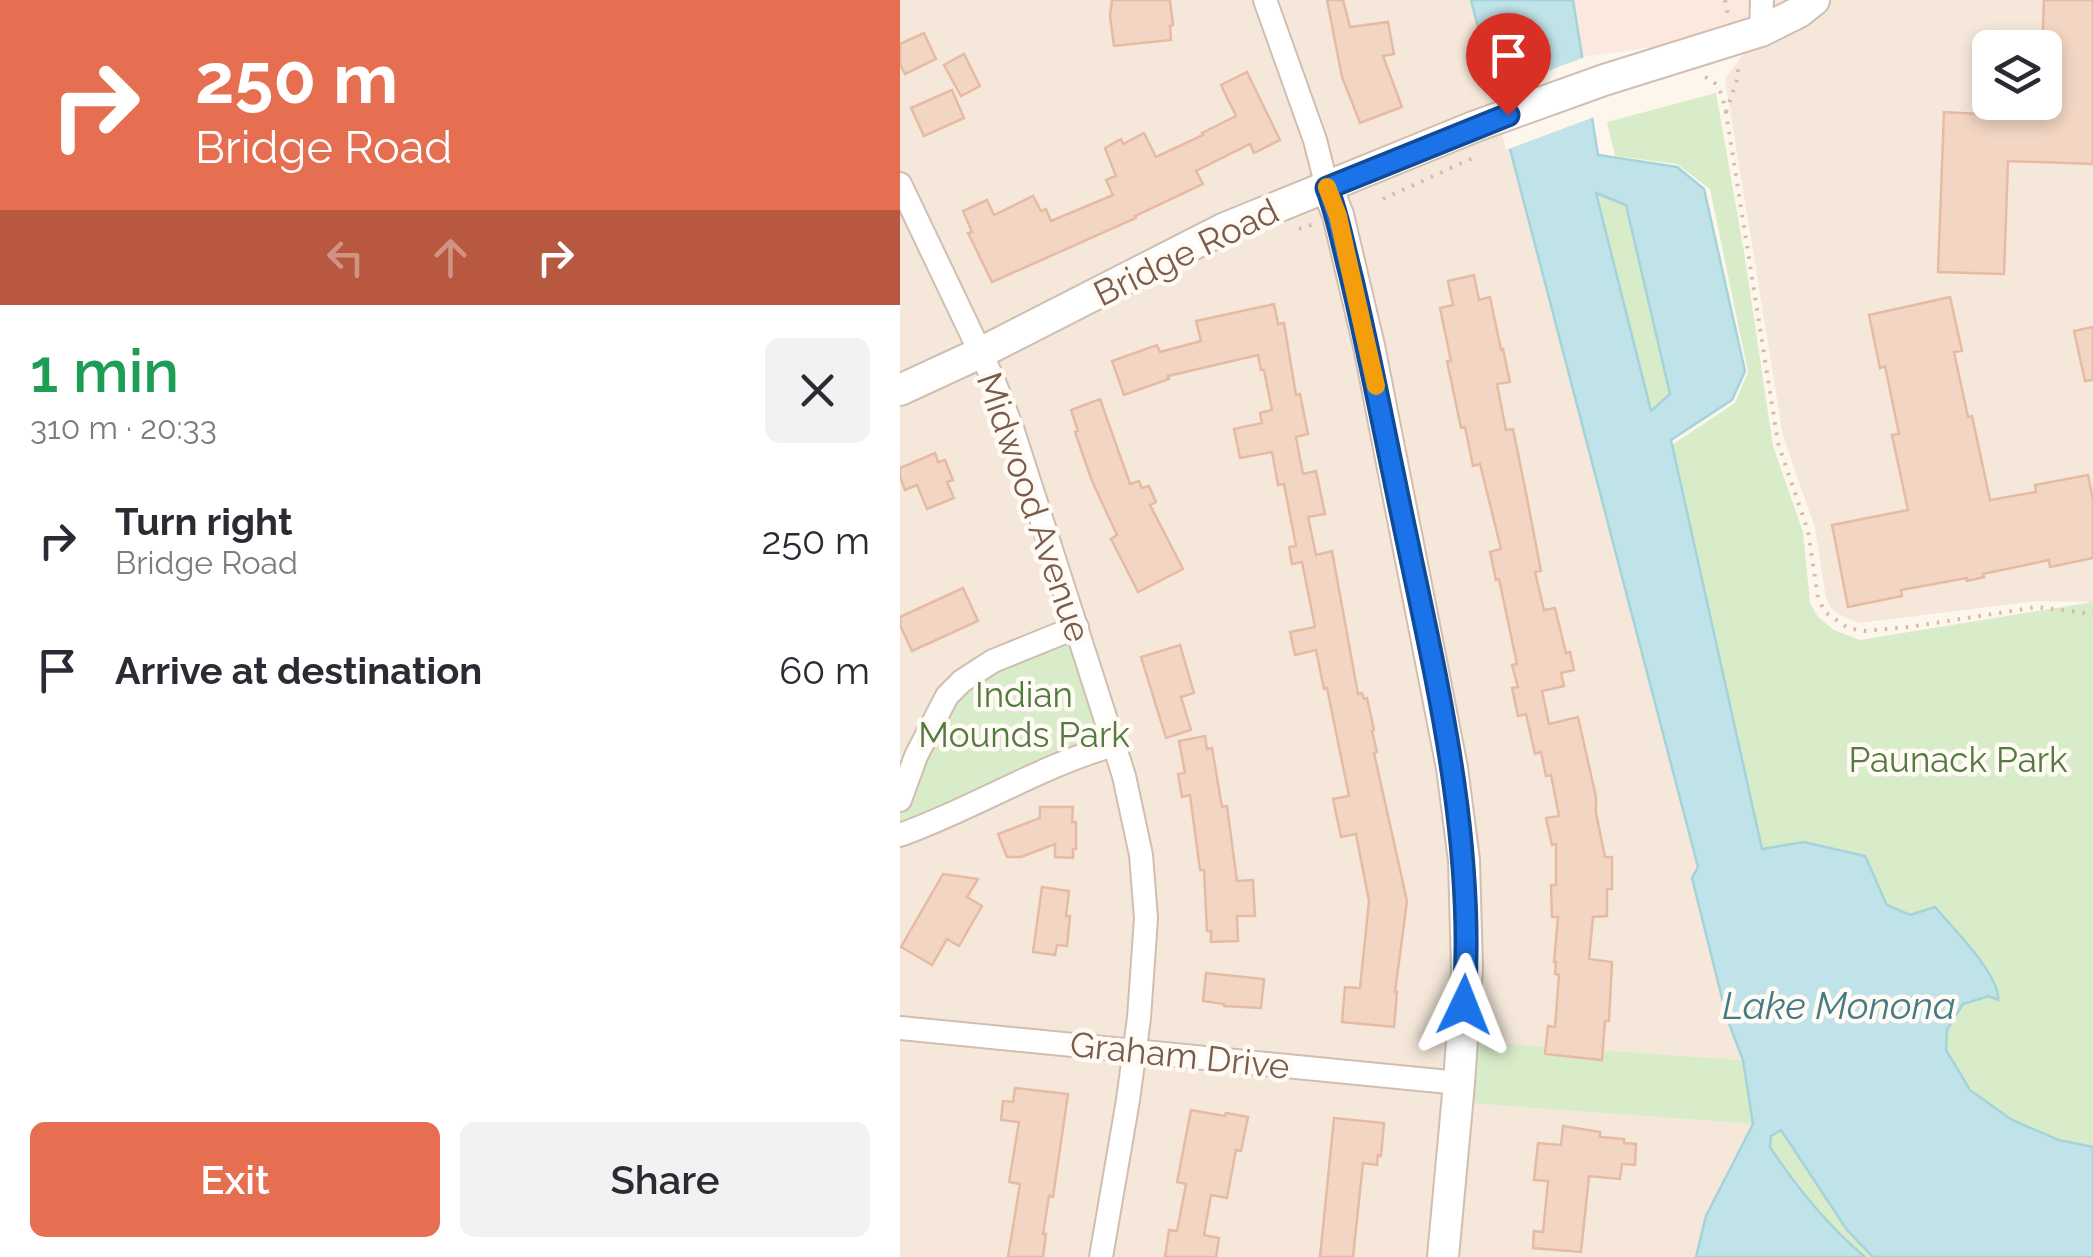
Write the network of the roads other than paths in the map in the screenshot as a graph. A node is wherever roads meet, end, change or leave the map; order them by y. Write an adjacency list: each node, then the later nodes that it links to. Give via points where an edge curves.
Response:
1 (1265, 0): 6 (street)
2 (1762, 0): 4 (street)
3 (1814, 0): 4 (street, Bridge Road)
4 (1762, 31): 6 (street, Bridge Road, via 1604,80 1480,140)
5 (900, 184): 7 (street, Midwood Avenue)
6 (1327, 188): 7 (street, Bridge Road, via 1223,230); 15 (street, via 1368,346 1452,768 1464,860 1467,968)
7 (980, 353): 8 (street, Bridge Road); 9 (street, Midwood Avenue, via 1012,428)
8 (900, 390)
9 (1077, 628): 10 (street, Midwood Avenue); 11 (street, via 994,661 954,688)
10 (1114, 745): 12 (street); 14 (street, Midwood Avenue, via 1142,855 1146,918)
11 (900, 800)
12 (900, 835)
13 (900, 1028): 14 (street, Graham Drive)
14 (1135, 1051): 15 (street, Graham Drive); 16 (street, Midwood Avenue)
15 (1459, 1082): 17 (street)
16 (1101, 1257)
17 (1443, 1257)

